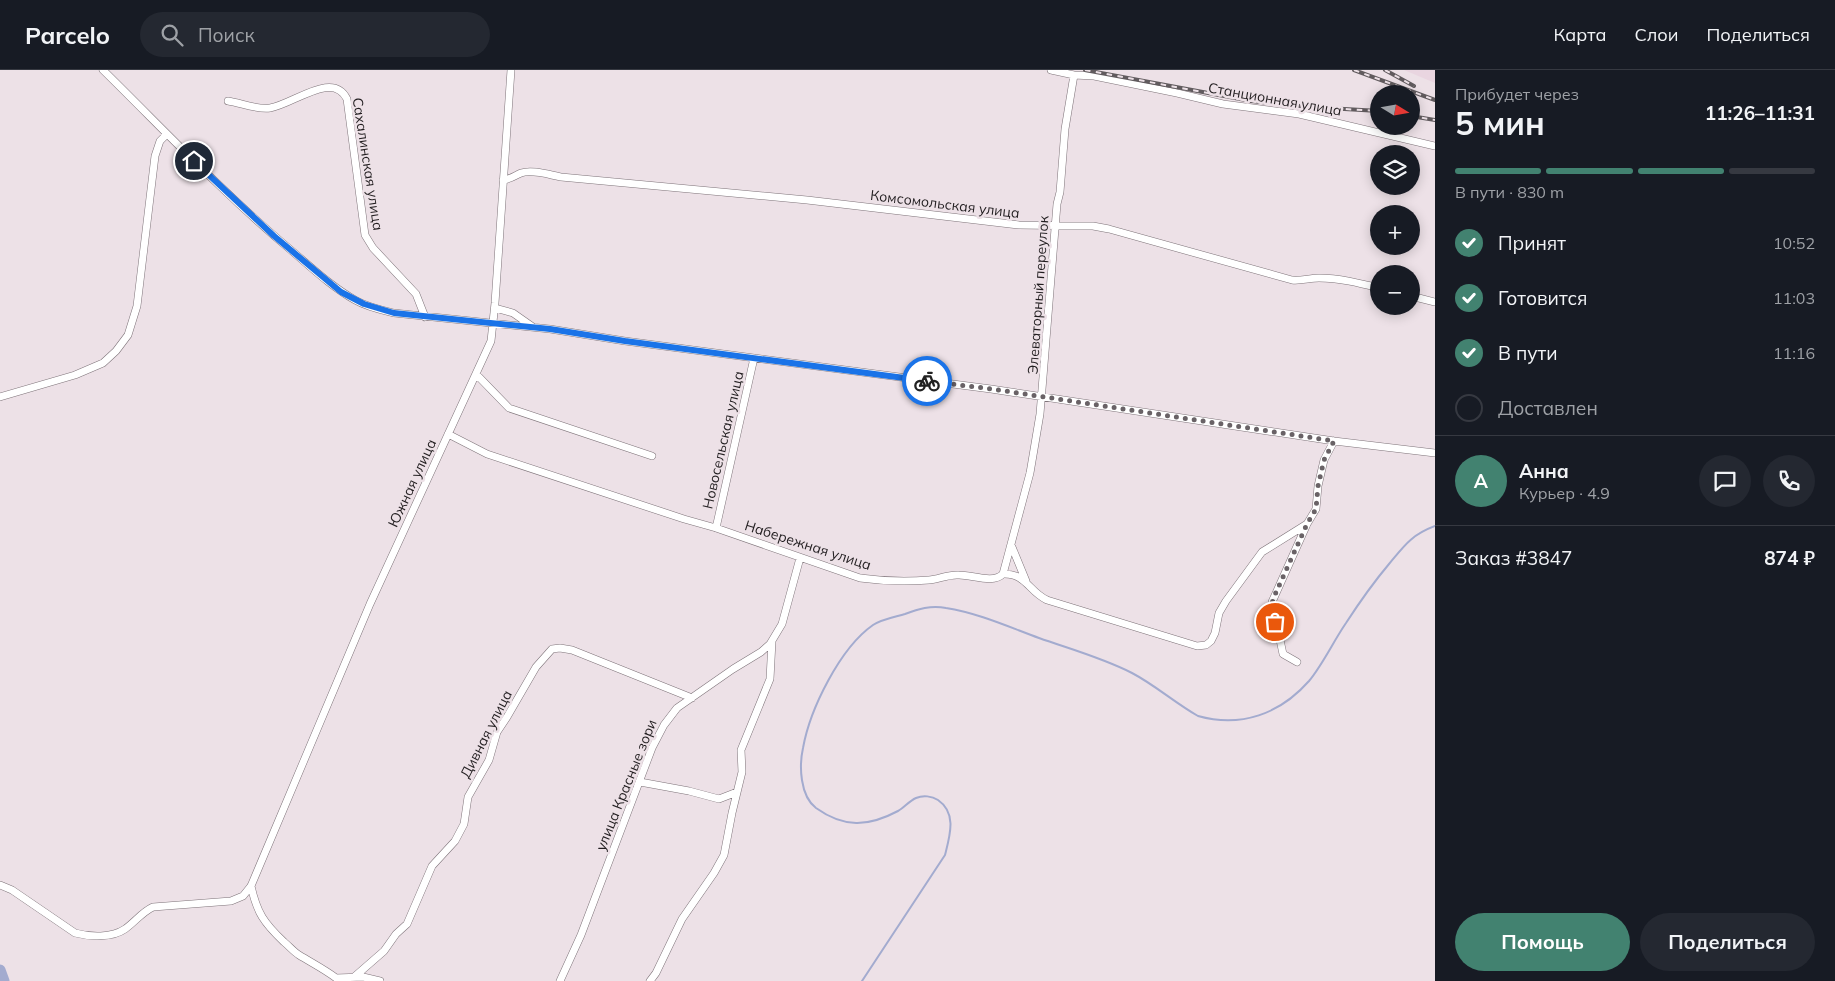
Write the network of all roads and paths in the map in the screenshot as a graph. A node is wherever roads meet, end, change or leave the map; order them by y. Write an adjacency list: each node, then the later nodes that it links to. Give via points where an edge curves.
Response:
1 (103, 70): 6 (street)
2 (511, 70): 8 (street, Южная улица)
3 (1051, 70): 4 (street, Станционная улица)
4 (1074, 75): 7 (street, Станционная улица, via 1094,76 1222,104 1299,114); 9 (street, Элеваторный переулок, via 1065,129)
5 (228, 101): 14 (street, Сахалинская улица, via 271,108 323,83 340,86 346,99 365,235 416,294)
6 (166, 135): 14 (street, via 274,236 341,292 379,310); 19 (street, via 160,141 155,156 136,306 128,335 103,363 75,375)
7 (1435, 146)
8 (503, 180): 9 (street, Комсомольская улица, via 523,173 541,173 1019,225); 13 (street, Южная улица)
9 (1056, 226): 10 (street, Комсомольская улица, via 1109,229 1292,280 1336,279); 20 (street, Элеваторный переулок)
10 (1370, 286)
11 (1420, 298): 12 (street)
12 (1435, 302)
13 (495, 308): 15 (street, Южная улица); 16 (street, via 513,313)
14 (425, 316): 15 (street)
15 (493, 324): 16 (street); 18 (street, Южная улица, via 491,341)
16 (533, 328): 17 (street)
17 (754, 358): 20 (street); 26 (street, Новосельская улица)
18 (476, 374): 21 (street, Южная улица); 24 (street, via 509,408)
19 (0, 397)
20 (1042, 398): 22 (street); 27 (street, Элеваторный переулок, via 1030,473)
21 (448, 434): 26 (street, Набережная улица, via 487,454); 39 (street, Южная улица, via 370,604)
22 (1334, 441): 23 (street); 25 (street, via 1324,460 1316,509)
23 (1435, 454)
24 (652, 456)
25 (1307, 524): 30 (street, Набережная улица, via 1262,552 1222,608 1214,637 1201,646 1188,645 1054,602 1039,596); 32 (street, via 1272,602 1283,654)
26 (716, 528): 28 (street, Набережная улица)
27 (1012, 546): 29 (street, Элеваторный переулок); 30 (street)
28 (800, 558): 29 (street, Набережная улица, via 860,578 882,581 929,580 958,574 993,579); 31 (street, улица Красные зори, via 782,624)
29 (1003, 574): 30 (street, Набережная улица, via 1016,575)
30 (1027, 583)
31 (772, 641): 34 (street, улица Красные зори, via 761,652); 37 (street, via 770,679 741,750 742,772)
32 (1297, 662)
33 (672, 691): 34 (street, Дивная улица); 35 (street); 40 (street, Дивная улица, via 572,650 560,648 549,652 536,666 497,732 489,760 468,796 464,824 455,841 432,866 407,924)
34 (692, 698): 35 (street, улица Красные зори)
35 (678, 708): 36 (street, улица Красные зори, via 660,731)
36 (640, 782): 37 (street, via 719,798); 42 (street, улица Красные зори)
37 (737, 792): 43 (street, via 724,855 682,918)
38 (0, 885): 39 (street, via 84,936 124,930 145,910 153,907 231,901 243,896)
39 (251, 886): 40 (street, via 260,916 274,932 294,950 336,978)
40 (353, 978): 41 (street)
41 (380, 981)
42 (560, 981)
43 (650, 981)

